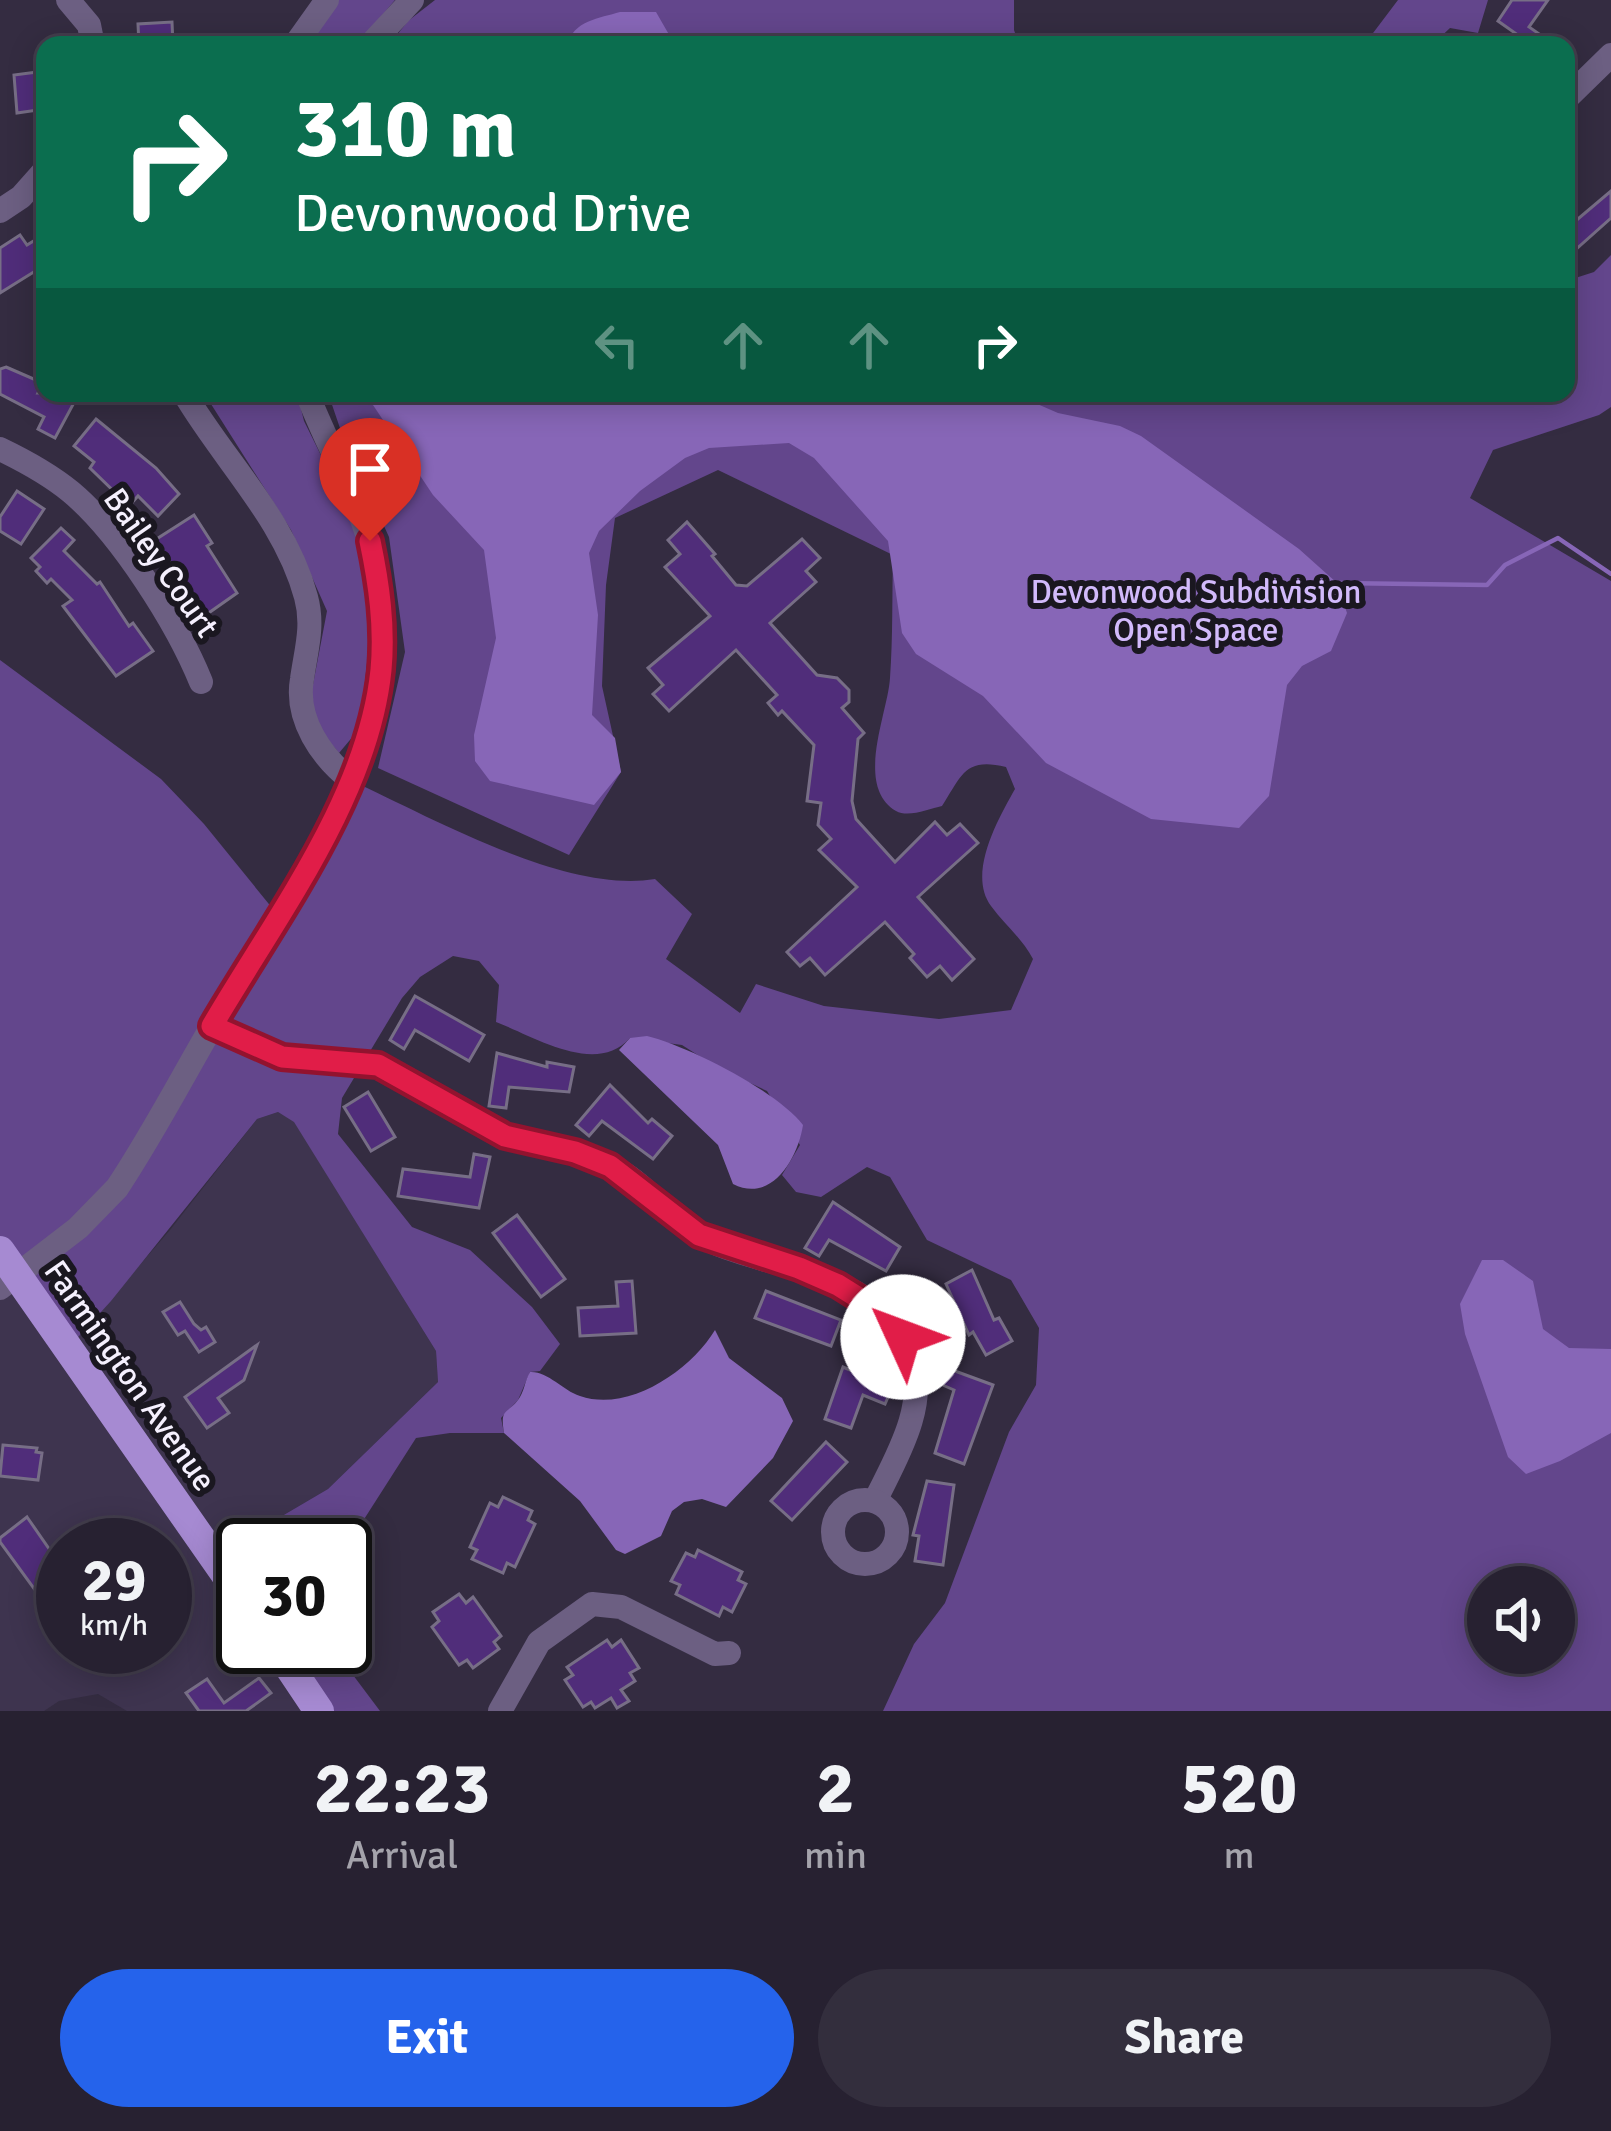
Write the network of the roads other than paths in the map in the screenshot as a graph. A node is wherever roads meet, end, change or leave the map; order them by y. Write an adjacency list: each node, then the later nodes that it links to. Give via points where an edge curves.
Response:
1 (68, 0): 4 (street)
2 (327, 0): 5 (street)
3 (412, 0): 6 (street)
4 (91, 36)
5 (301, 36)
6 (378, 36)
7 (1611, 56): 8 (street)
8 (1575, 90)
9 (36, 180): 10 (street)
10 (0, 211)
11 (190, 402): 15 (street, via 298,571 310,614 304,715 324,753)
12 (311, 402): 15 (street, via 360,510 378,580 381,667)
13 (0, 449): 14 (street, Bailey Court, via 39,469 101,522 184,641)
14 (201, 682)
15 (352, 781): 16 (street)
16 (212, 1026): 17 (street, via 117,1189 78,1228); 18 (street, via 282,1057 388,1069 505,1136 619,1170 699,1235 811,1272 869,1303 903,1337 916,1380 911,1418)
17 (5, 1271): 19 (main road, Farmington Avenue)
18 (875, 1501)
19 (216, 1562)
20 (729, 1653): 23 (street, via 715,1654 621,1607 592,1604 538,1642)
21 (295, 1674): 22 (main road)
22 (320, 1711)
23 (500, 1711)

